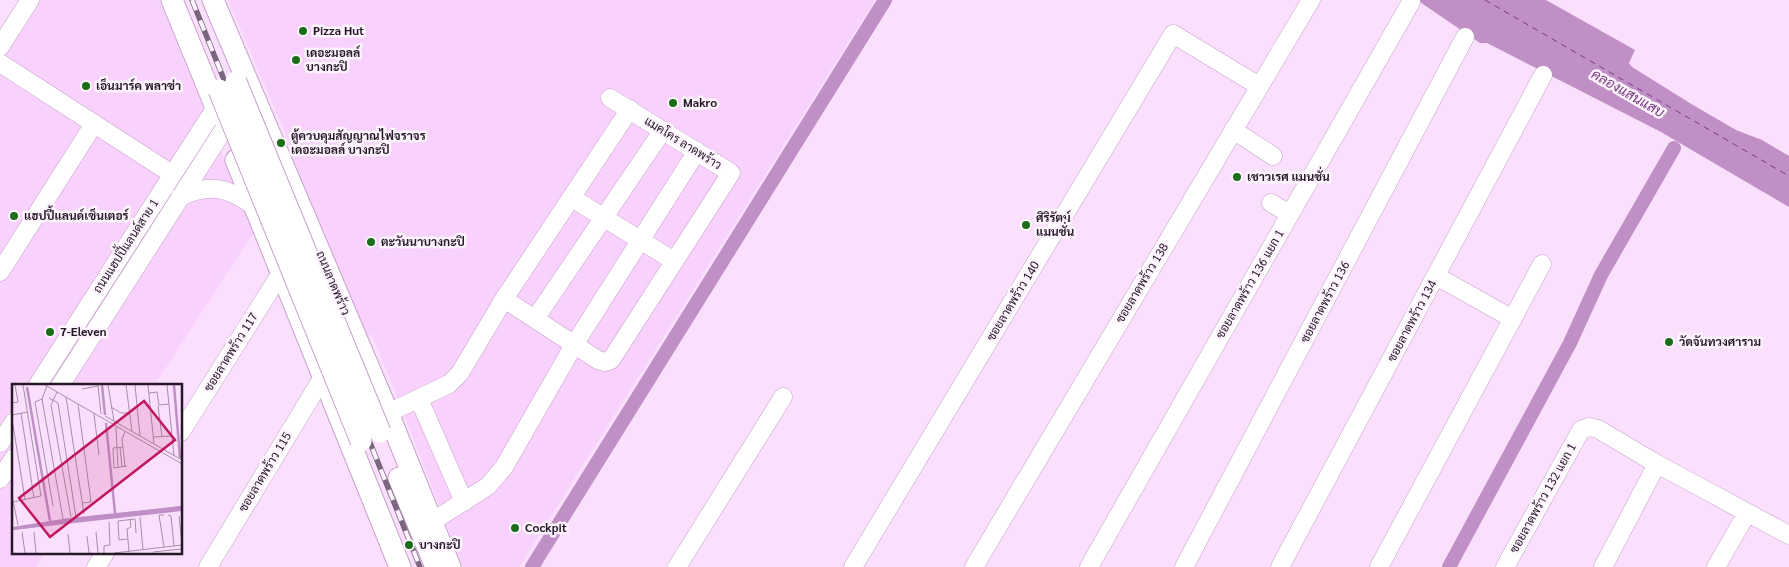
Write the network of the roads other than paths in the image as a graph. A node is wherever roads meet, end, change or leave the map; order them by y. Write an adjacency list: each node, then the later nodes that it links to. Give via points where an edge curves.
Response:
1 (30, 0): 9 (street)
2 (172, 0): 15 (main road)
3 (182, 0): 60 (main road, bridge)
4 (203, 0): 45 (main road, bridge)
5 (213, 0): 13 (main road, ถนนลาดพร้าว)
6 (1311, 0): 12 (street, ซอยลาดพร้าว 138)
7 (1411, 2): 28 (street, ซอยลาดพร้าว 136 แยก 1)
8 (1466, 37): 67 (street, ซอยลาดพร้าว 136)
9 (0, 47)
10 (0, 63): 17 (street)
11 (1543, 75): 35 (street, ซอยลาดพร้าว 134)
12 (1259, 86): 20 (street, ซอยลาดพร้าว 138); 64 (street, ซอยลาดพร้าว 140, via 1173,34)
13 (252, 94): 15 (main road); 18 (main road); 45 (main road, ถนนลาดพร้าว)
14 (610, 98): 16 (street, แมคโคร ลาดพร้าว)
15 (216, 107): 18 (main road); 23 (street, ถนนแฮปปี้แลนด์สาย 1)
16 (630, 109): 19 (street, แมคโคร ลาดพร้าว); 25 (street)
17 (94, 124): 23 (street); 33 (street)
18 (224, 129): 24 (street, ถนนแฮปปี้แลนด์สาย 1); 27 (main road)
19 (663, 130): 21 (street, แมคโคร ลาดพร้าว); 29 (street)
20 (1232, 130): 22 (street); 65 (street, ซอยลาดพร้าว 138)
21 (698, 151): 30 (street); 31 (street, แมคโคร ลาดพร้าว, via 731,173)
22 (1273, 156)
23 (172, 174): 41 (street, ถนนแฮปปี้แลนด์สาย 1)
24 (180, 197): 27 (street, via 195,190 219,189 231,192); 42 (street, ถนนแฮปปี้แลนด์สาย 1)
25 (572, 198): 29 (street); 36 (street)
26 (1272, 203): 28 (street)
27 (254, 206): 34 (main road)
28 (1290, 214): 66 (street, ซอยลาดพร้าว 136 แยก 1)
29 (604, 217): 30 (street); 37 (street)
30 (640, 240): 31 (street); 39 (street)
31 (674, 261): 39 (street, แมคโคร ลาดพร้าว, via 611,360 598,360)
32 (1542, 264): 38 (street)
33 (0, 272)
34 (281, 273): 40 (main road); 47 (street, ซอยลาดพร้าว 117)
35 (1436, 276): 38 (street); 68 (street, ซอยลาดพร้าว 134)
36 (504, 299): 37 (street, แมคโคร ลาดพร้าว); 44 (street, via 460,373 449,384)
37 (535, 319): 39 (street, แมคโคร ลาดพร้าว)
38 (1513, 319): 69 (street)
39 (574, 344): 52 (street, via 504,467 488,486)
40 (322, 377): 57 (street, ซอยลาดพร้าว 115); 59 (main road)
41 (38, 384)
42 (61, 384)
43 (783, 397): 63 (street)
44 (419, 399): 45 (street); 52 (street)
45 (384, 422): 54 (main road, ถนนลาดพร้าว); 61 (main road)
46 (12, 425): 48 (street)
47 (182, 430)
48 (0, 443)
49 (12, 461): 51 (street)
50 (1657, 464): 53 (street); 70 (street, ซอยลาดพร้าว 132 แยก 1, via 1598,429 1589,427 1581,430); 71 (street)
51 (0, 479)
52 (464, 502): 54 (street)
53 (1747, 513): 55 (street); 72 (street)
54 (433, 521): 62 (main road, ถนนลาดพร้าว)
55 (1789, 535)
56 (104, 554): 58 (street)
57 (217, 563)
58 (96, 567)
59 (400, 567)
60 (412, 567)
61 (436, 567)
62 (450, 567)
63 (677, 567)
64 (853, 567)
65 (974, 567)
66 (1089, 567)
67 (1184, 567)
68 (1280, 567)
69 (1379, 567)
70 (1505, 567)
71 (1603, 567)
72 (1716, 567)

